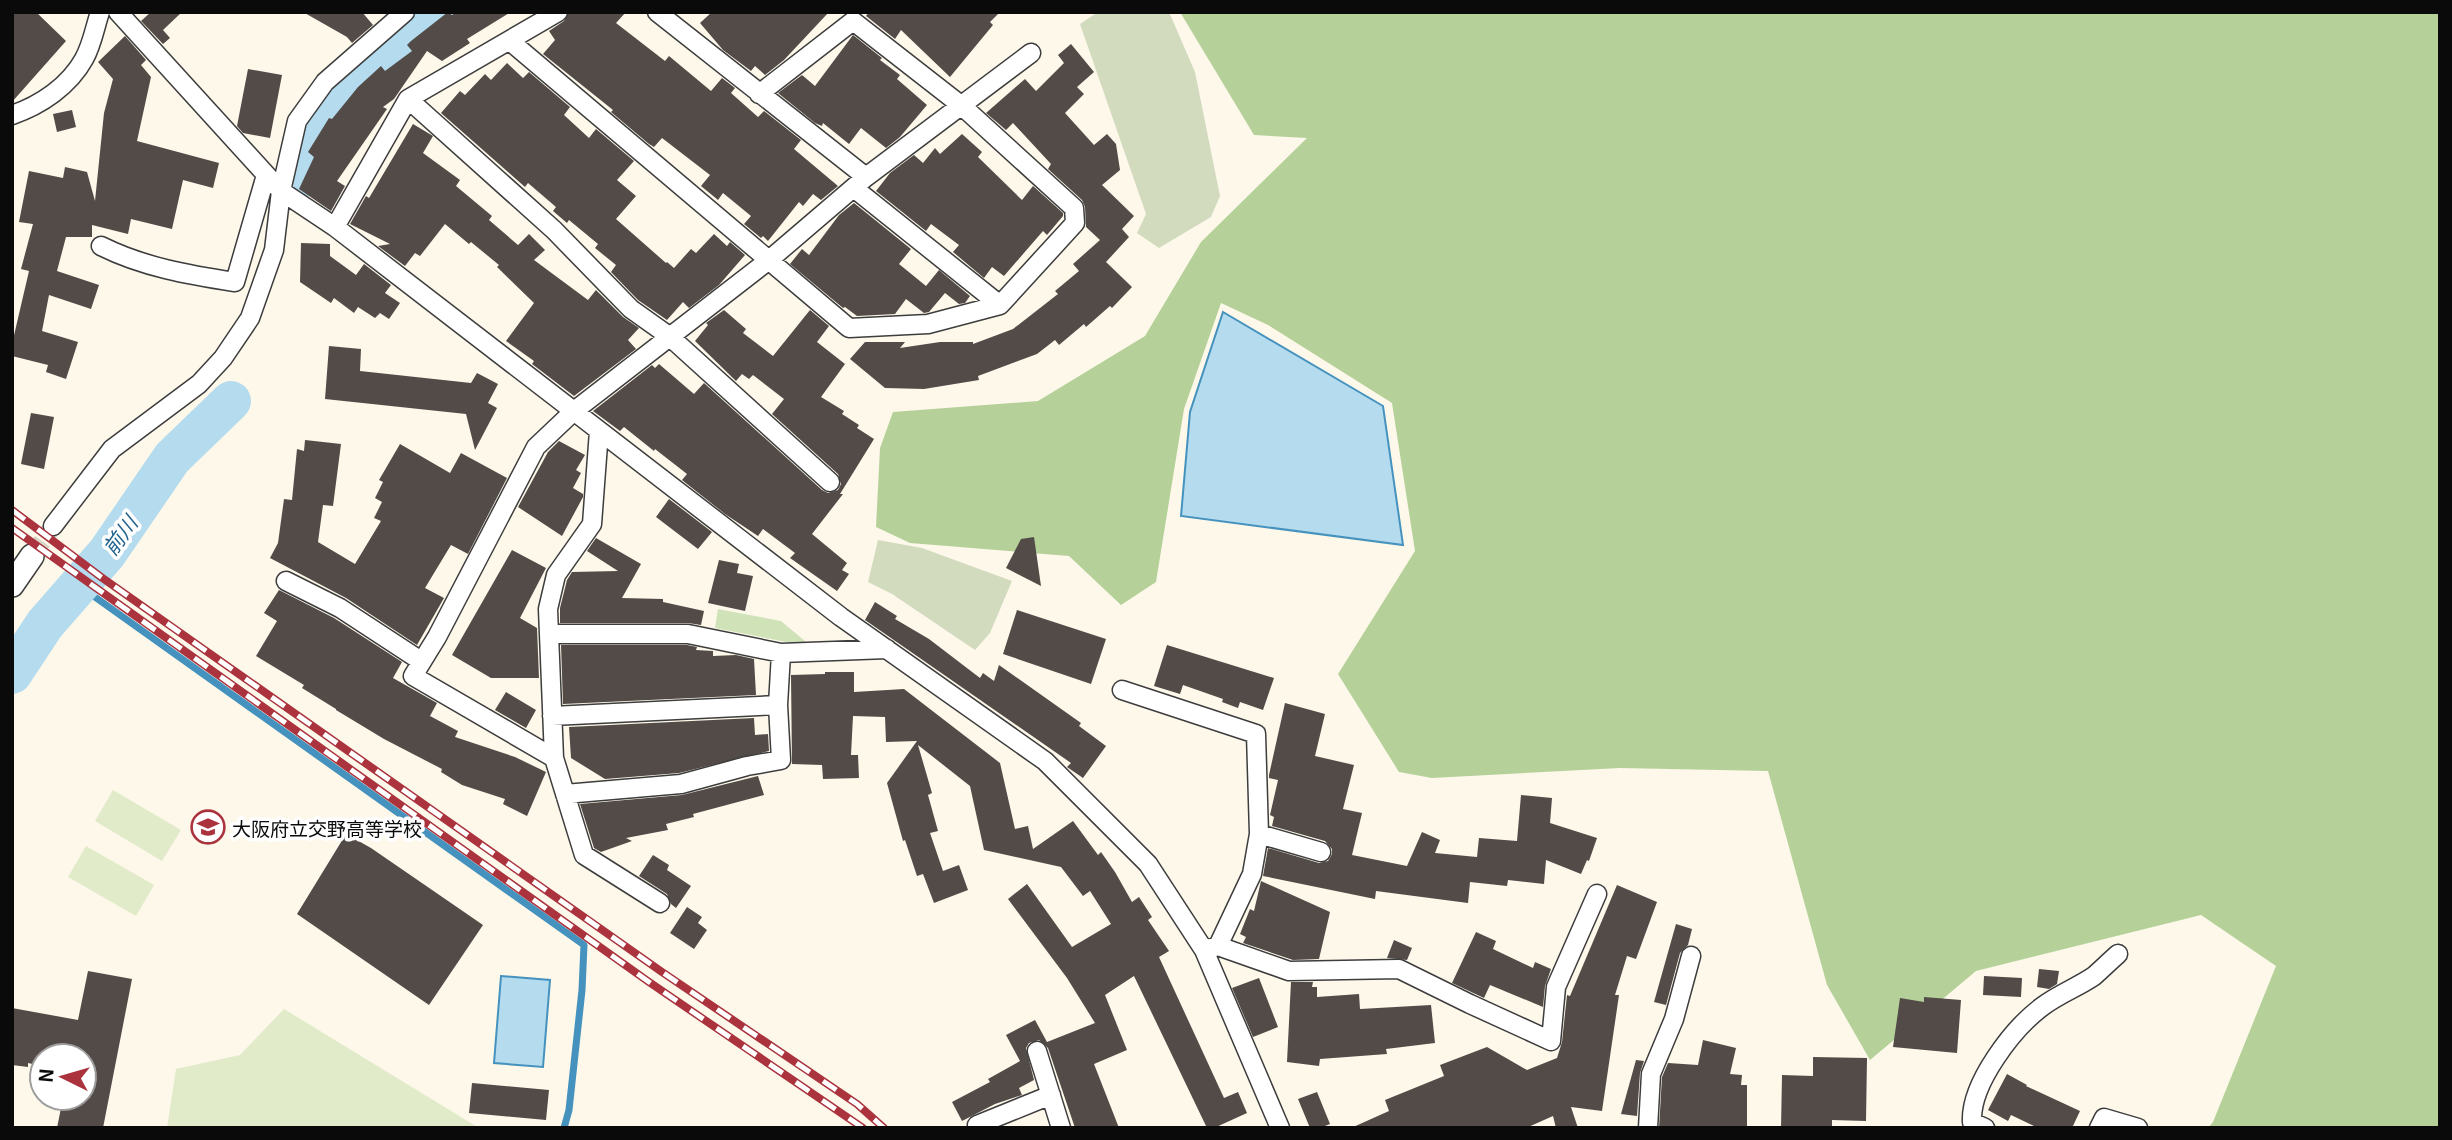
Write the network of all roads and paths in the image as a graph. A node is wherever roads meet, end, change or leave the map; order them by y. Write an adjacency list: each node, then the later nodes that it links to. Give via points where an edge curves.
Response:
1 (100, 12): 11 (street, via 85,57 68,81 32,108)
2 (118, 12): 12 (street)
3 (405, 12): 14 (street, via 325,82 297,121)
4 (558, 12): 6 (street)
5 (657, 12): 8 (street)
6 (510, 42): 9 (street); 17 (street)
7 (1031, 53): 10 (street)
8 (759, 94): 10 (street, via 853,21); 13 (street)
9 (408, 99): 15 (street); 19 (street, via 554,230 631,309)
10 (962, 106): 13 (street); 18 (street, via 1074,208 1075,223)
11 (12, 115)
12 (266, 175): 14 (street); 16 (street, via 235,282 185,274)
13 (860, 183): 17 (street); 18 (street)
14 (281, 191): 15 (street); 23 (street, via 274,250 250,318 223,358 199,384 112,449)
15 (335, 227): 20 (street)
16 (101, 246)
17 (768, 260): 18 (street, via 849,328 928,324); 19 (street)
18 (1000, 305)
19 (669, 336): 20 (street); 22 (street)
20 (574, 411): 21 (street); 30 (street, via 536,447)
21 (599, 431): 27 (street, via 592,524 556,575 548,610); 28 (street)
22 (830, 482)
23 (53, 526)
24 (32, 556): 26 (street)
25 (286, 581): 30 (street, via 340,608)
26 (12, 585)
27 (549, 634): 29 (street, via 688,634); 33 (street)
28 (887, 649): 29 (street); 40 (street, via 1045,761 1148,864)
29 (782, 653): 32 (street)
30 (421, 661): 34 (street, via 413,676)
31 (1122, 690): 36 (street, via 1256,734)
32 (778, 705): 33 (street); 35 (street, via 781,760 681,784)
33 (552, 716): 34 (street)
34 (554, 758): 35 (street)
35 (565, 794): 39 (street, via 584,855)
36 (1259, 834): 37 (street); 40 (street, via 1252,874)
37 (1321, 852)
38 (1597, 894): 40 (street, via 1556,987 1551,1041 1399,969 1289,971)
39 (660, 903)
40 (1211, 948): 47 (street)
41 (2118, 954): 49 (street, via 2018,1028 1989,1069 1971,1108 1972,1122)
42 (1691, 956): 48 (street, via 1674,1019 1651,1074)
43 (1037, 1051): 44 (street)
44 (1051, 1095): 45 (street); 46 (street)
45 (977, 1125)
46 (1061, 1128)
47 (1280, 1128)
48 (1648, 1128)
49 (1985, 1128)
50 (2099, 1128): 51 (street, via 2104,1118)
51 (2138, 1128)

